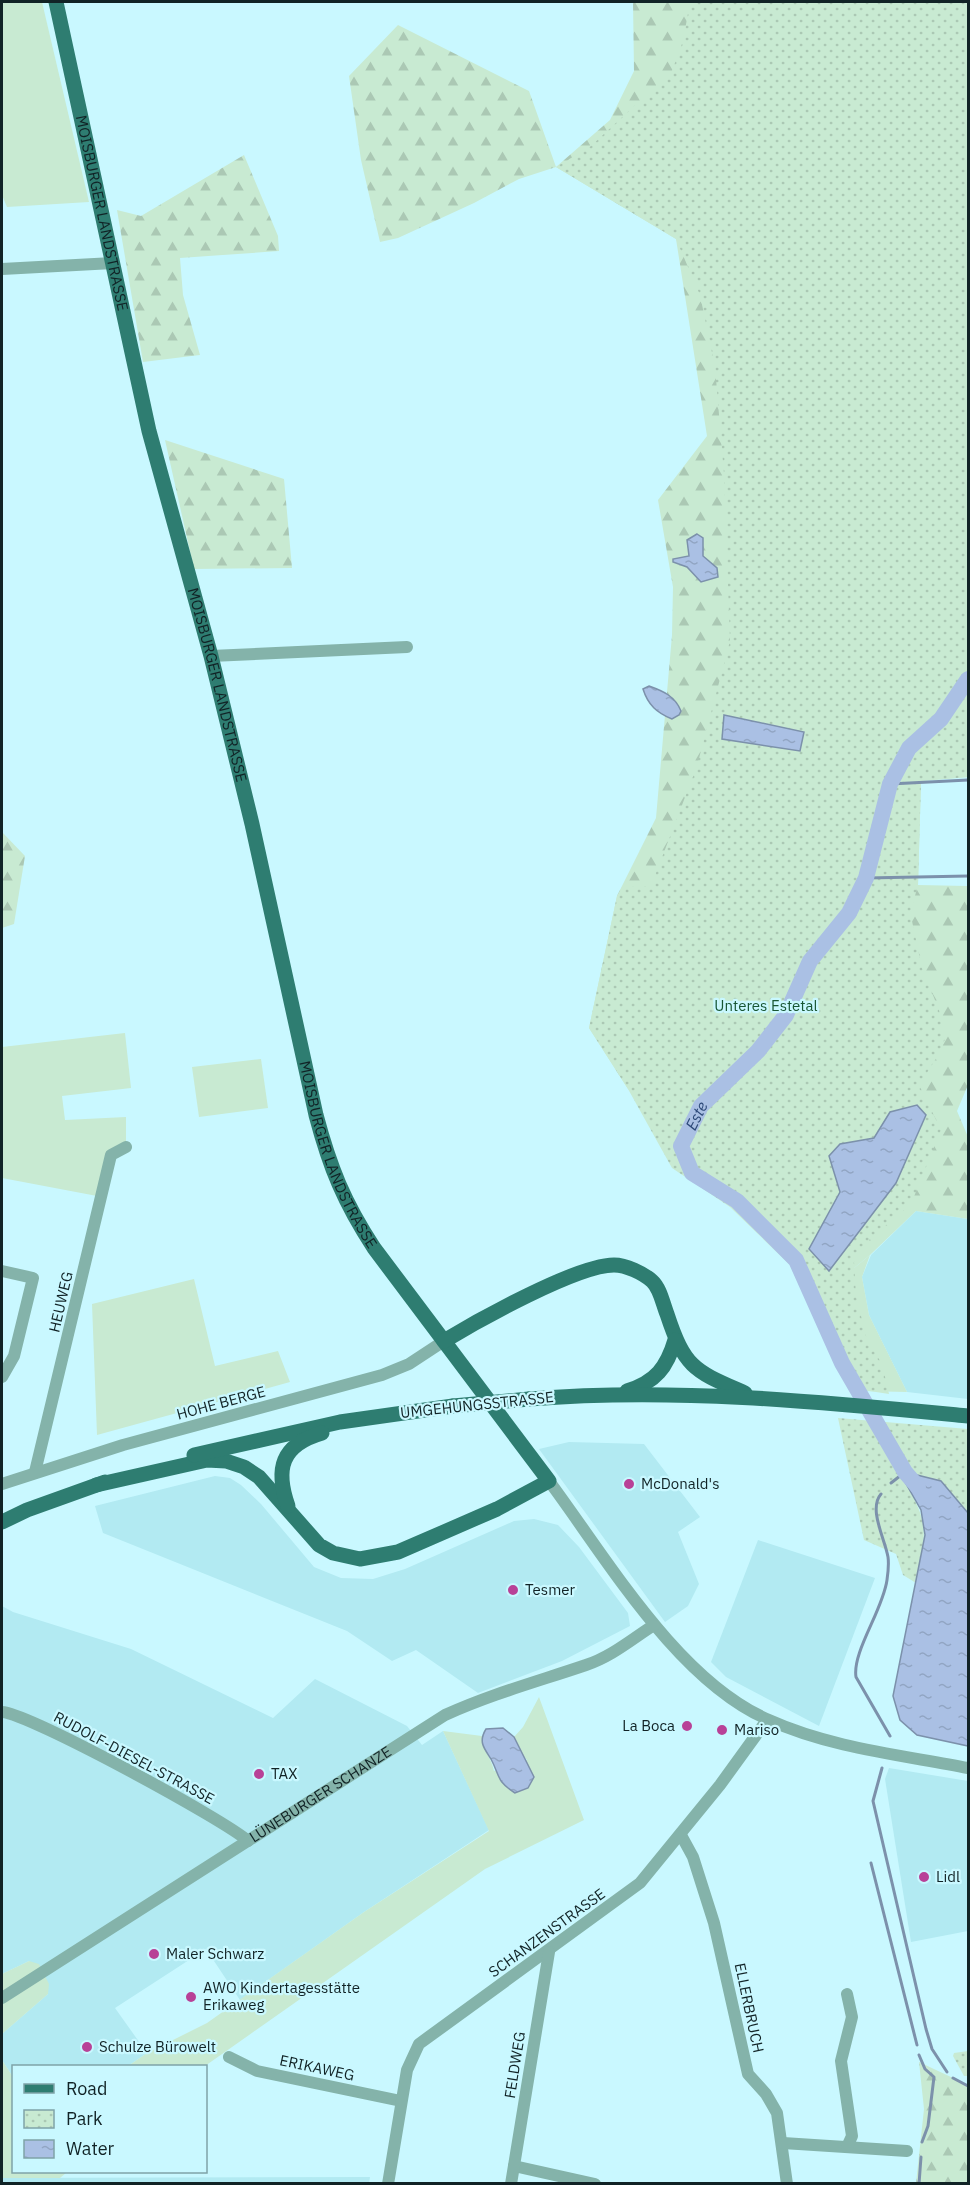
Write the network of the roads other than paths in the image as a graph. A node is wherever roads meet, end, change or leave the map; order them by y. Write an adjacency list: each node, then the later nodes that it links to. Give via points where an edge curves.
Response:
1 (56, 2): 2 (main road, MOISBURGER LANDSTRASSE)
2 (112, 263): 3 (street); 5 (main road, MOISBURGER LANDSTRASSE, via 149,432)
3 (2, 269)
4 (407, 647): 5 (street)
5 (211, 656): 9 (main road, MOISBURGER LANDSTRASSE, via 329,1163 352,1214)
6 (126, 1147): 15 (street, HEUWEG, via 111,1155)
7 (2, 1271): 10 (street, via 33,1278 14,1356)
8 (675, 1340): 9 (main road, via 652,1281 635,1270 614,1265 582,1272); 11 (main road, via 667,1365 654,1379); 12 (main road, via 692,1366 707,1378)
9 (444, 1341): 15 (street, HOHE BERGE, via 409,1364 382,1375 123,1444); 16 (main road)
10 (2, 1377)
11 (617, 1394): 12 (main road, UMGEHUNGSSTRASSE); 13 (main road, UMGEHUNGSSTRASSE, bridge, via 529,1398)
12 (753, 1397): 14 (main road, UMGEHUNGSSTRASSE)
13 (400, 1413): 18 (main road, UMGEHUNGSSTRASSE, via 241,1442); 19 (main road, via 319,1433 293,1447 284,1460 280,1478)
14 (969, 1416)
15 (35, 1472): 17 (street, HOHE BERGE)
16 (549, 1481): 19 (main road, via 457,1527 375,1558 333,1553 319,1545); 21 (street)
17 (2, 1484)
18 (96, 1485): 19 (main road, via 207,1460 226,1461 254,1474); 20 (main road, UMGEHUNGSSTRASSE)
19 (289, 1509)
20 (2, 1522)
21 (654, 1625): 23 (street, via 678,1653 728,1696); 26 (street, LÜNEBURGER SCHANZE, via 586,1665 446,1715)
22 (2, 1712): 26 (street, RUDOLF-DIESEL-STRASSE, via 22,1716 85,1749 219,1820)
23 (767, 1720): 24 (street, via 813,1737); 25 (street, SCHANZENSTRASSE)
24 (969, 1768)
25 (681, 1834): 27 (street, SCHANZENSTRASSE, via 640,1883); 32 (street, ELLERBRUCH, via 693,1857 714,1923 748,2074 777,2113)
26 (248, 1841): 29 (street, LÜNEBURGER SCHANZE)
27 (549, 1952): 31 (street, SCHANZENSTRASSE, via 419,2044 407,2070); 35 (street, FELDWEG)
28 (847, 1994): 33 (street, via 852,2017 841,2061 852,2136)
29 (2, 1998)
30 (229, 2057): 31 (street, ERIKAWEG, via 256,2071)
31 (401, 2101): 37 (street, SCHANZENSTRASSE)
32 (783, 2143): 33 (street); 40 (street, ELLERBRUCH)
33 (847, 2146): 34 (street)
34 (907, 2151)
35 (514, 2166): 36 (street); 38 (street, FELDWEG)
36 (574, 2182): 39 (street)
37 (388, 2184)
38 (511, 2184)
39 (595, 2184)
40 (787, 2184)

